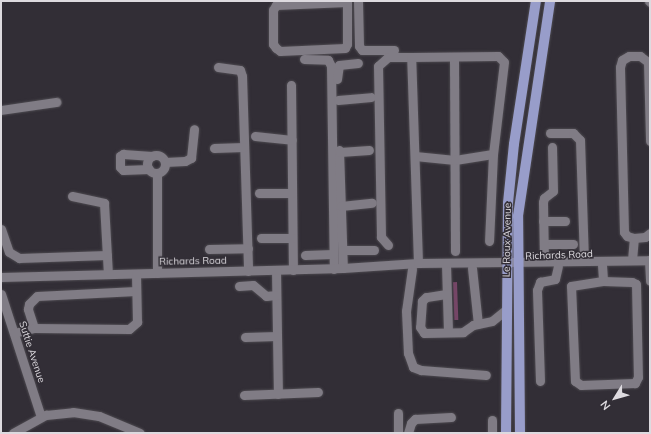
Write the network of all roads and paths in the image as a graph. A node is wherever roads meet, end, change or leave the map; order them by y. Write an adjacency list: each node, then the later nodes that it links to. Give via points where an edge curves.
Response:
1 (358, 1): 5 (street, via 358,46 362,50)
2 (536, 1): 60 (main road, Le Roux Avenue, via 511,166)
3 (550, 1): 61 (main road, Le Roux Avenue, via 518,216)
4 (347, 2): 4 (street, via 345,48 280,51 273,44 273,10 276,5)
5 (394, 50)
6 (411, 57): 7 (street); 28 (street); 47 (street, via 388,57 378,66 381,237)
7 (454, 57): 26 (street, via 498,56 504,62); 29 (street)
8 (304, 59): 53 (street, via 328,60 331,66)
9 (358, 63): 13 (street, via 337,67)
10 (218, 67): 21 (street, via 242,72)
11 (291, 86): 19 (street)
12 (371, 97): 13 (street)
13 (338, 100): 25 (street)
14 (56, 102): 15 (street)
15 (1, 110)
16 (194, 129): 30 (street, via 191,158)
17 (550, 133): 56 (street, via 573,133 580,140)
18 (256, 136): 19 (street)
19 (292, 140): 33 (street)
20 (650, 141): 43 (street, via 648,62 640,56 629,56 620,63 624,232)
21 (244, 147): 22 (street); 48 (street)
22 (214, 148)
23 (552, 148): 37 (street, via 553,191 544,198)
24 (368, 150): 25 (street)
25 (340, 152): 36 (street)
26 (493, 154): 29 (street); 44 (street)
27 (152, 156): 30 (street, via 161,157); 31 (street, via 147,163); 31 (street, via 123,154 120,156 120,167 123,170)
28 (414, 156): 29 (street); 63 (street)
29 (455, 160): 52 (street)
30 (165, 162): 31 (street, via 164,168)
31 (153, 171): 71 (street)
32 (259, 193): 33 (street)
33 (292, 193): 42 (street)
34 (72, 196): 54 (street, via 104,203)
35 (372, 203): 36 (street)
36 (341, 206): 50 (street)
37 (543, 221): 38 (street); 45 (street)
38 (565, 221)
39 (1, 229): 54 (street, via 9,252 19,258)
40 (650, 233): 43 (street, via 645,237)
41 (261, 238): 42 (street)
42 (292, 238): 69 (street)
43 (634, 238): 57 (street)
44 (489, 241)
45 (544, 244): 46 (street); 59 (street)
46 (573, 244)
47 (388, 245)
48 (248, 248): 49 (street); 70 (street)
49 (210, 249)
50 (343, 250): 51 (street); 66 (street)
51 (374, 250)
52 (455, 251)
53 (333, 254): 55 (street); 66 (street)
54 (107, 255): 72 (street)
55 (305, 255)
56 (584, 260): 57 (street, Richards Road); 59 (street, Richards Road)
57 (634, 260): 58 (street, Richards Road); 62 (street, Richards Road)
58 (650, 260): 76 (street)
59 (544, 261): 61 (street, Richards Road)
60 (506, 265): 61 (street, Richards Road); 64 (street, Richards Road); 67 (street, Richards Road); 82 (main road, Le Roux Avenue)
61 (518, 265): 65 (street, Richards Road); 106 (main road, Le Roux Avenue)
62 (602, 265): 65 (street, Richards Road); 75 (street)
63 (414, 266): 64 (street, Richards Road); 66 (street, Richards Road); 91 (street, via 406,311 408,353 413,367 421,370)
64 (446, 266): 67 (street, Richards Road); 80 (street)
65 (558, 266): 92 (street, via 555,279 540,282 537,290)
66 (338, 268): 69 (street, Richards Road)
67 (472, 268): 84 (street)
68 (276, 270): 69 (street, Richards Road); 70 (street, Richards Road); 81 (street)
69 (293, 270)
70 (248, 271): 71 (street, Richards Road)
71 (157, 273): 73 (street, Richards Road)
72 (108, 274): 73 (street, Richards Road); 74 (street, Richards Road)
73 (136, 274): 78 (street)
74 (1, 277)
75 (603, 281): 75 (street, via 636,284 638,377 634,383 581,385 575,381 571,286)
76 (650, 281)
77 (239, 286): 81 (street, via 253,285 266,296)
78 (136, 290): 85 (street, via 38,296 29,304 28,309); 85 (street, via 137,322 128,329)
79 (1, 294): 88 (street, Suttie Avenue)
80 (446, 294): 87 (street); 87 (street, via 423,300 420,327 427,334)
81 (276, 295): 89 (street)
82 (507, 309): 83 (street); 86 (main road, Le Roux Avenue)
83 (492, 321): 84 (street); 86 (street)
84 (478, 324): 87 (street, via 462,332)
85 (34, 328): 88 (street)
86 (507, 329): 105 (main road, Le Roux Avenue)
87 (448, 332)
88 (14, 333): 97 (street, Suttie Avenue)
89 (277, 336): 90 (street); 94 (street)
90 (245, 337)
91 (486, 374)
92 (540, 381)
93 (318, 392): 94 (street)
94 (278, 394): 95 (street)
95 (244, 395)
96 (398, 413): 102 (street)
97 (41, 417): 100 (street); 101 (street, via 62,413 91,414)
98 (451, 417): 103 (street, via 415,419)
99 (492, 420): 104 (street)
100 (13, 433)
101 (140, 433)
102 (398, 433)
103 (408, 433)
104 (492, 433)
105 (506, 433)
106 (520, 433)

